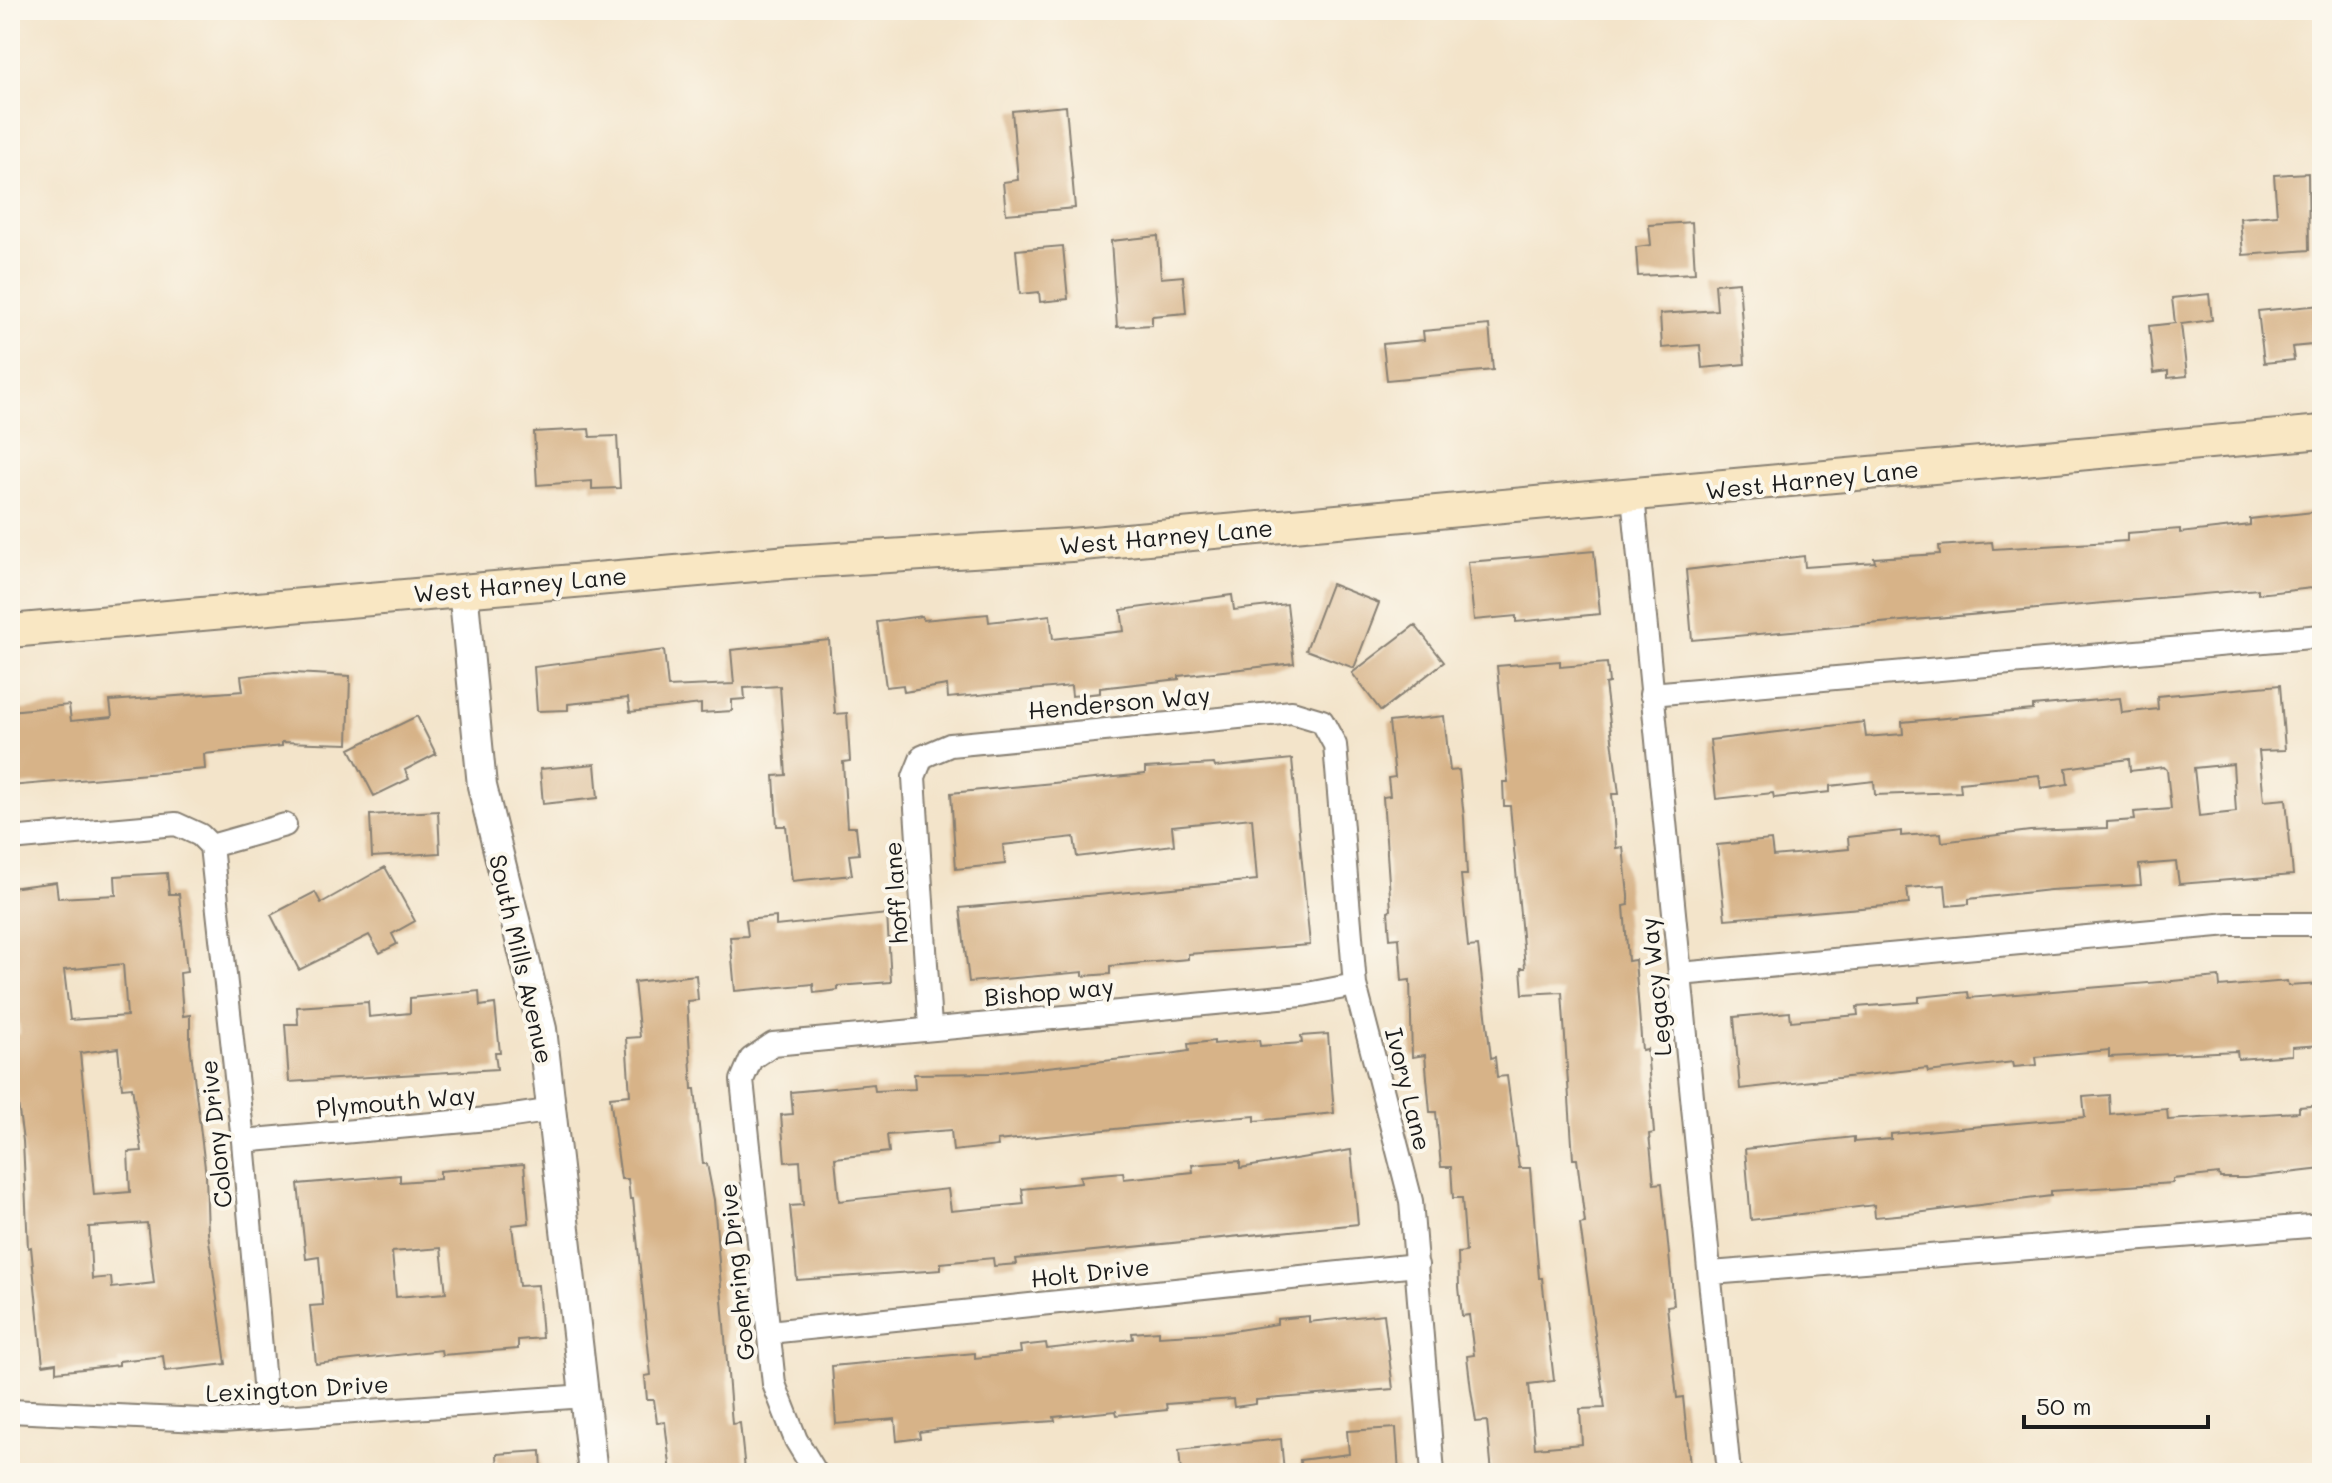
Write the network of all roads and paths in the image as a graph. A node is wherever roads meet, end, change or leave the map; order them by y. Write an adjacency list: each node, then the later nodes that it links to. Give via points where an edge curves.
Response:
1 (2322, 432): 2 (main road, West Harney Lane)
2 (1633, 496): 3 (main road, West Harney Lane, via 1071,545); 6 (street, Legacy Way)
3 (463, 589): 4 (main road, West Harney Lane); 17 (street, South Mills Avenue, via 482,786 542,1029)
4 (10, 631)
5 (2321, 641): 6 (street)
6 (1651, 694): 13 (street, Legacy Way)
7 (1322, 721): 8 (street, Henderson Way, via 1292,712 950,745); 14 (street, Ivory Lane, via 1335,745)
8 (922, 757): 15 (street, hoff lane, via 914,777)
9 (285, 825): 11 (street)
10 (10, 839): 11 (street, via 176,824)
11 (211, 846): 18 (street, Colony Drive)
12 (2322, 924): 13 (street, via 2229,924)
13 (1680, 974): 21 (street, Legacy Way)
14 (1355, 985): 15 (street, Bishop way, via 1302,995); 20 (street, Ivory Lane, via 1411,1201)
15 (930, 1027): 16 (street, Bishop way, via 773,1044)
16 (751, 1059): 22 (street, Goehring Drive, via 742,1080)
17 (554, 1110): 18 (street, Plymouth Way); 23 (street, South Mills Avenue)
18 (243, 1141): 25 (street, Colony Drive)
19 (2322, 1225): 21 (street)
20 (1417, 1265): 22 (street, Holt Drive); 28 (street, Ivory Lane)
21 (1711, 1273): 29 (street, Legacy Way)
22 (769, 1332): 27 (street, Goehring Drive, via 774,1384 796,1440)
23 (586, 1396): 25 (street, Lexington Drive); 26 (street, South Mills Avenue)
24 (10, 1411): 25 (street, Lexington Drive, via 222,1421)
25 (267, 1418)
26 (593, 1473)
27 (816, 1473)
28 (1433, 1473)
29 (1729, 1473)

